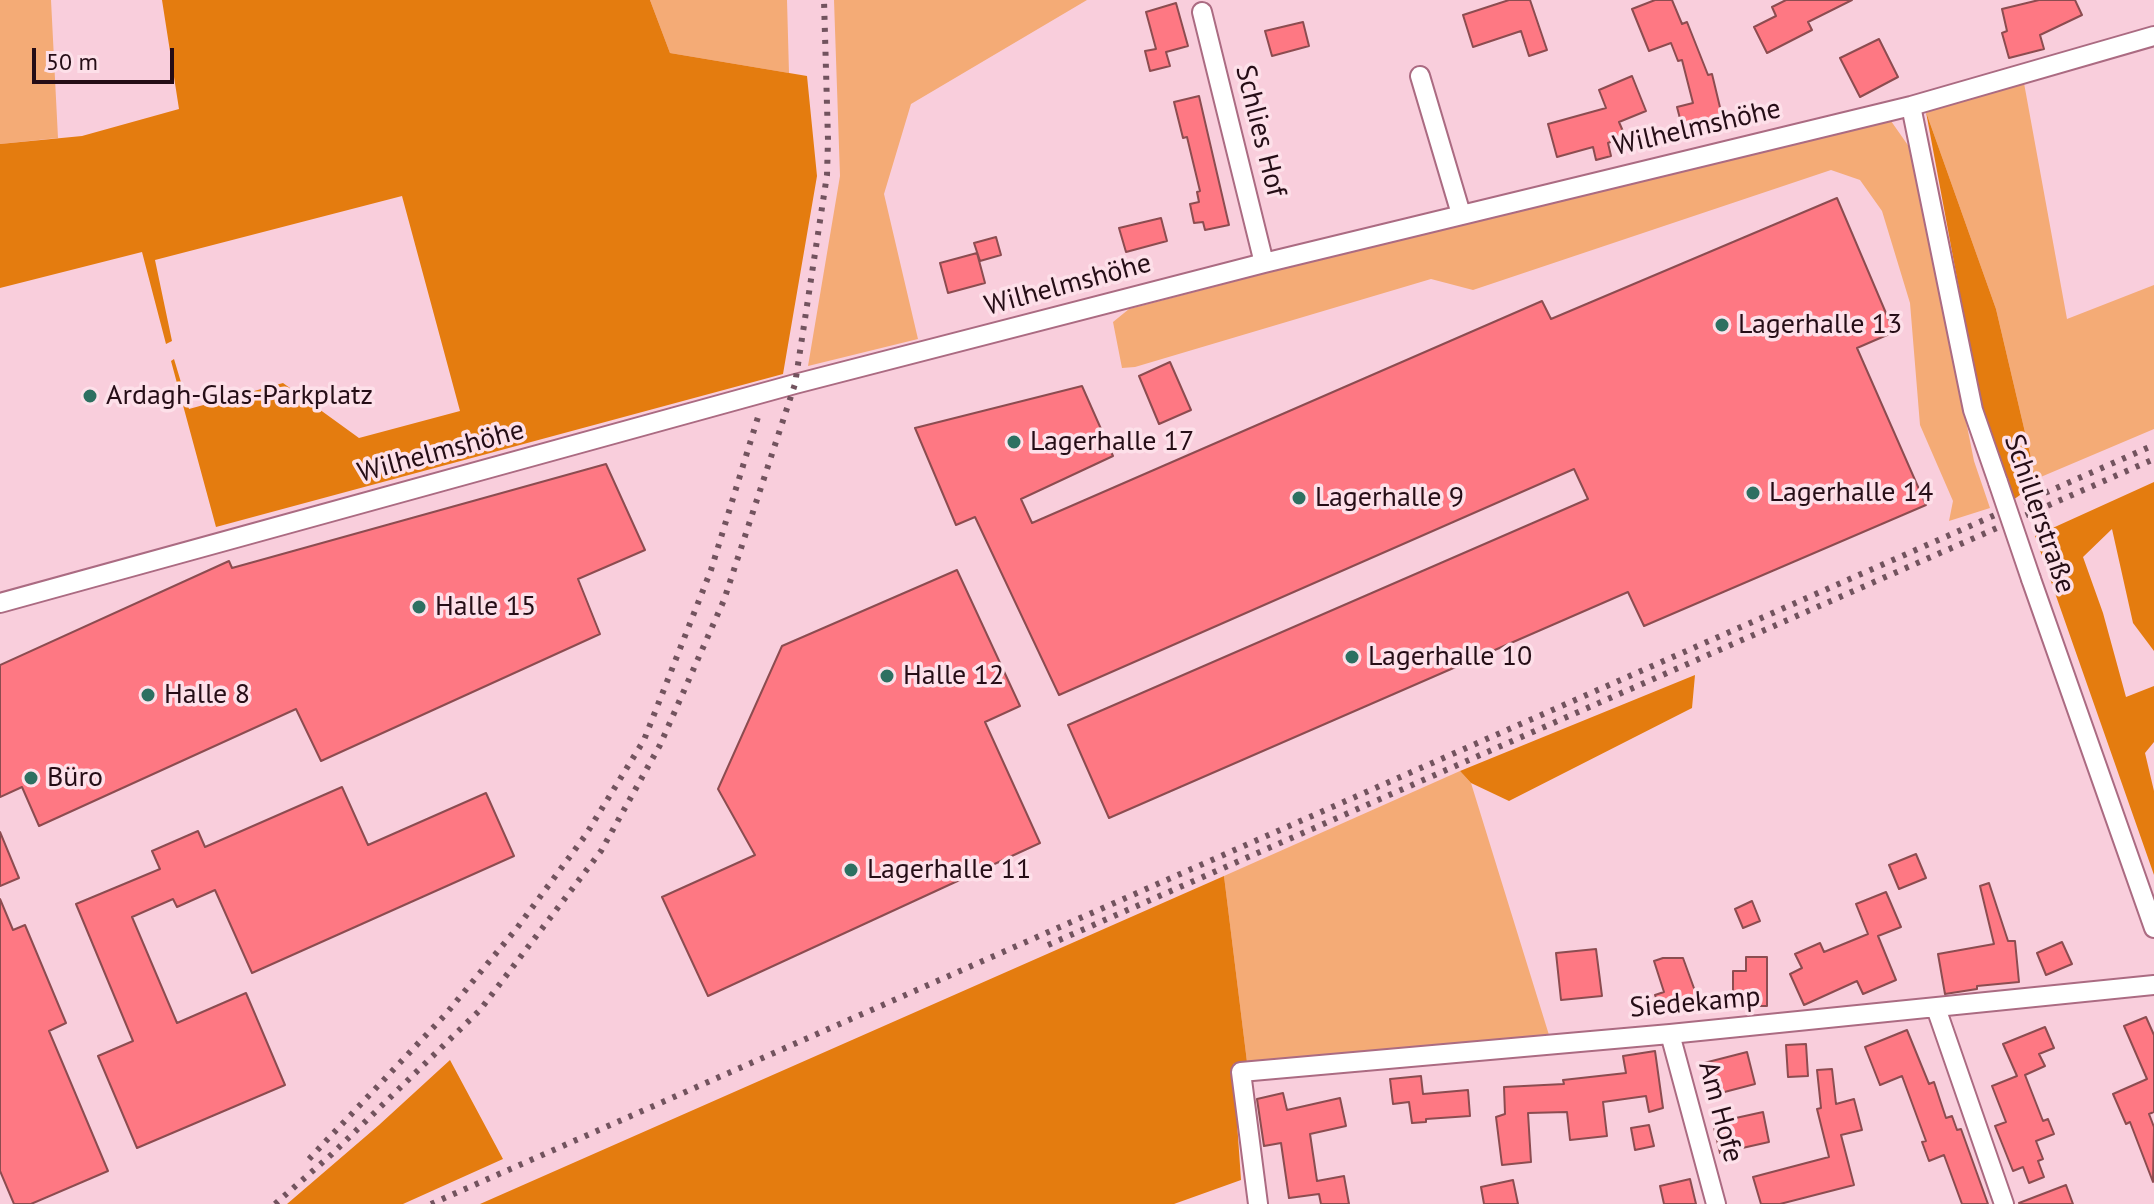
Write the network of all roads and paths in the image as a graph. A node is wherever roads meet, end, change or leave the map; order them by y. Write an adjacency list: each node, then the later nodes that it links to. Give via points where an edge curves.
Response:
1 (1202, 12): 6 (street, Schlies Hof)
2 (2154, 36): 4 (street, Wilhelmshöhe)
3 (1420, 76): 5 (street)
4 (1911, 106): 5 (street, Wilhelmshöhe); 8 (street, Schillerstraße, bridge, via 1973,410)
5 (1461, 214): 6 (street, Wilhelmshöhe)
6 (1264, 263): 7 (street, Wilhelmshöhe, via 753,395)
7 (0, 603)
8 (2154, 928)
9 (2154, 985): 10 (street, Siedekamp)
10 (1936, 1008): 11 (street, Siedekamp); 14 (street)
11 (1670, 1034): 12 (street, Siedekamp, via 1241,1072); 13 (street, Am Hofe)
12 (1258, 1204)
13 (1716, 1204)
14 (2004, 1204)

